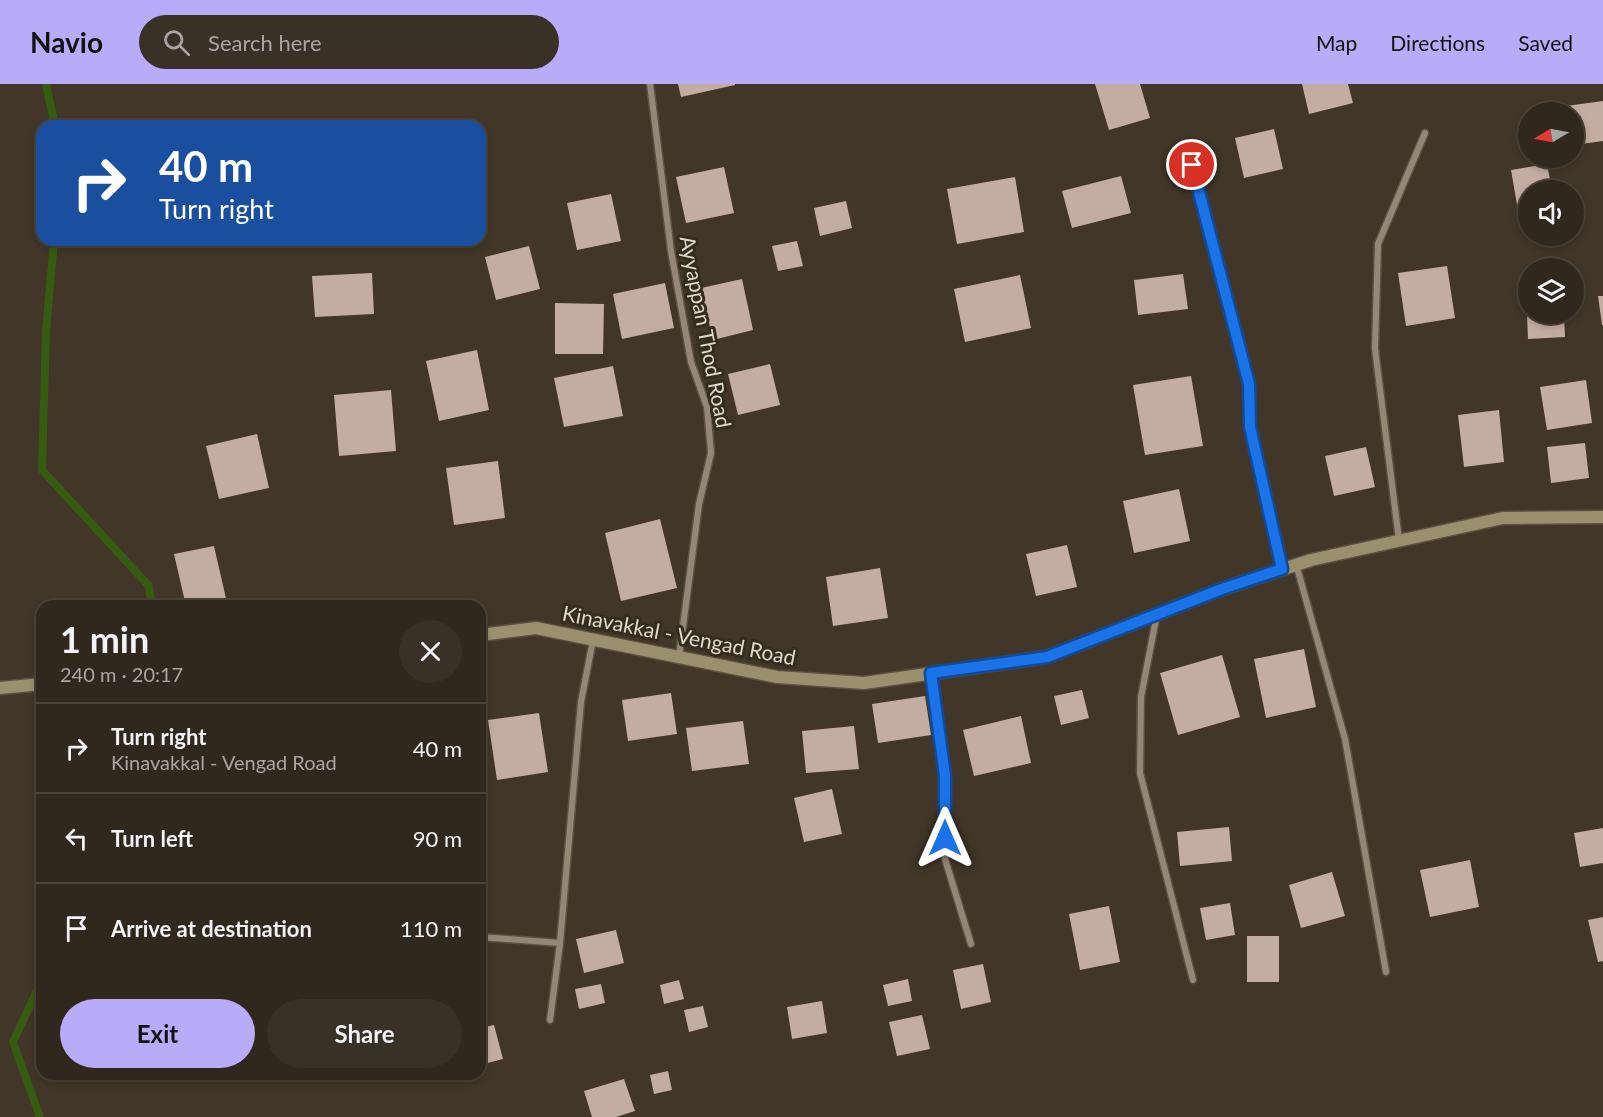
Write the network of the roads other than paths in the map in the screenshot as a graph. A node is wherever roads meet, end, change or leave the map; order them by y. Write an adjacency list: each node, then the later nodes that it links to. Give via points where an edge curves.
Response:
1 (650, 84): 11 (street, Ayyappan Thod Road, via 671,251 691,362 706,407 711,453 699,504)
2 (1425, 133): 5 (street, via 1378,244 1375,349)
3 (1192, 165): 7 (street, via 1249,384 1250,427)
4 (1603, 517): 5 (main road, Kinavakkal - Vengad Road, via 1503,518)
5 (1399, 540): 6 (main road, Kinavakkal - Vengad Road)
6 (1296, 564): 7 (main road, Kinavakkal - Vengad Road); 18 (street, via 1345,739)
7 (1282, 569): 8 (main road, Kinavakkal - Vengad Road)
8 (1157, 614): 12 (main road, Kinavakkal - Vengad Road, via 1047,657); 19 (street, via 1141,697 1140,773)
9 (486, 634): 10 (main road, Kinavakkal - Vengad Road, via 536,628)
10 (592, 640): 11 (main road, Kinavakkal - Vengad Road); 16 (street, via 581,702)
11 (679, 657): 12 (main road, Kinavakkal - Vengad Road, via 777,677 864,683)
12 (931, 673): 17 (street, via 945,776 945,859)
13 (36, 685): 14 (main road)
14 (0, 688)
15 (486, 937): 16 (street)
16 (560, 943): 20 (street)
17 (971, 944)
18 (1386, 972)
19 (1193, 981)
20 (550, 1020)

